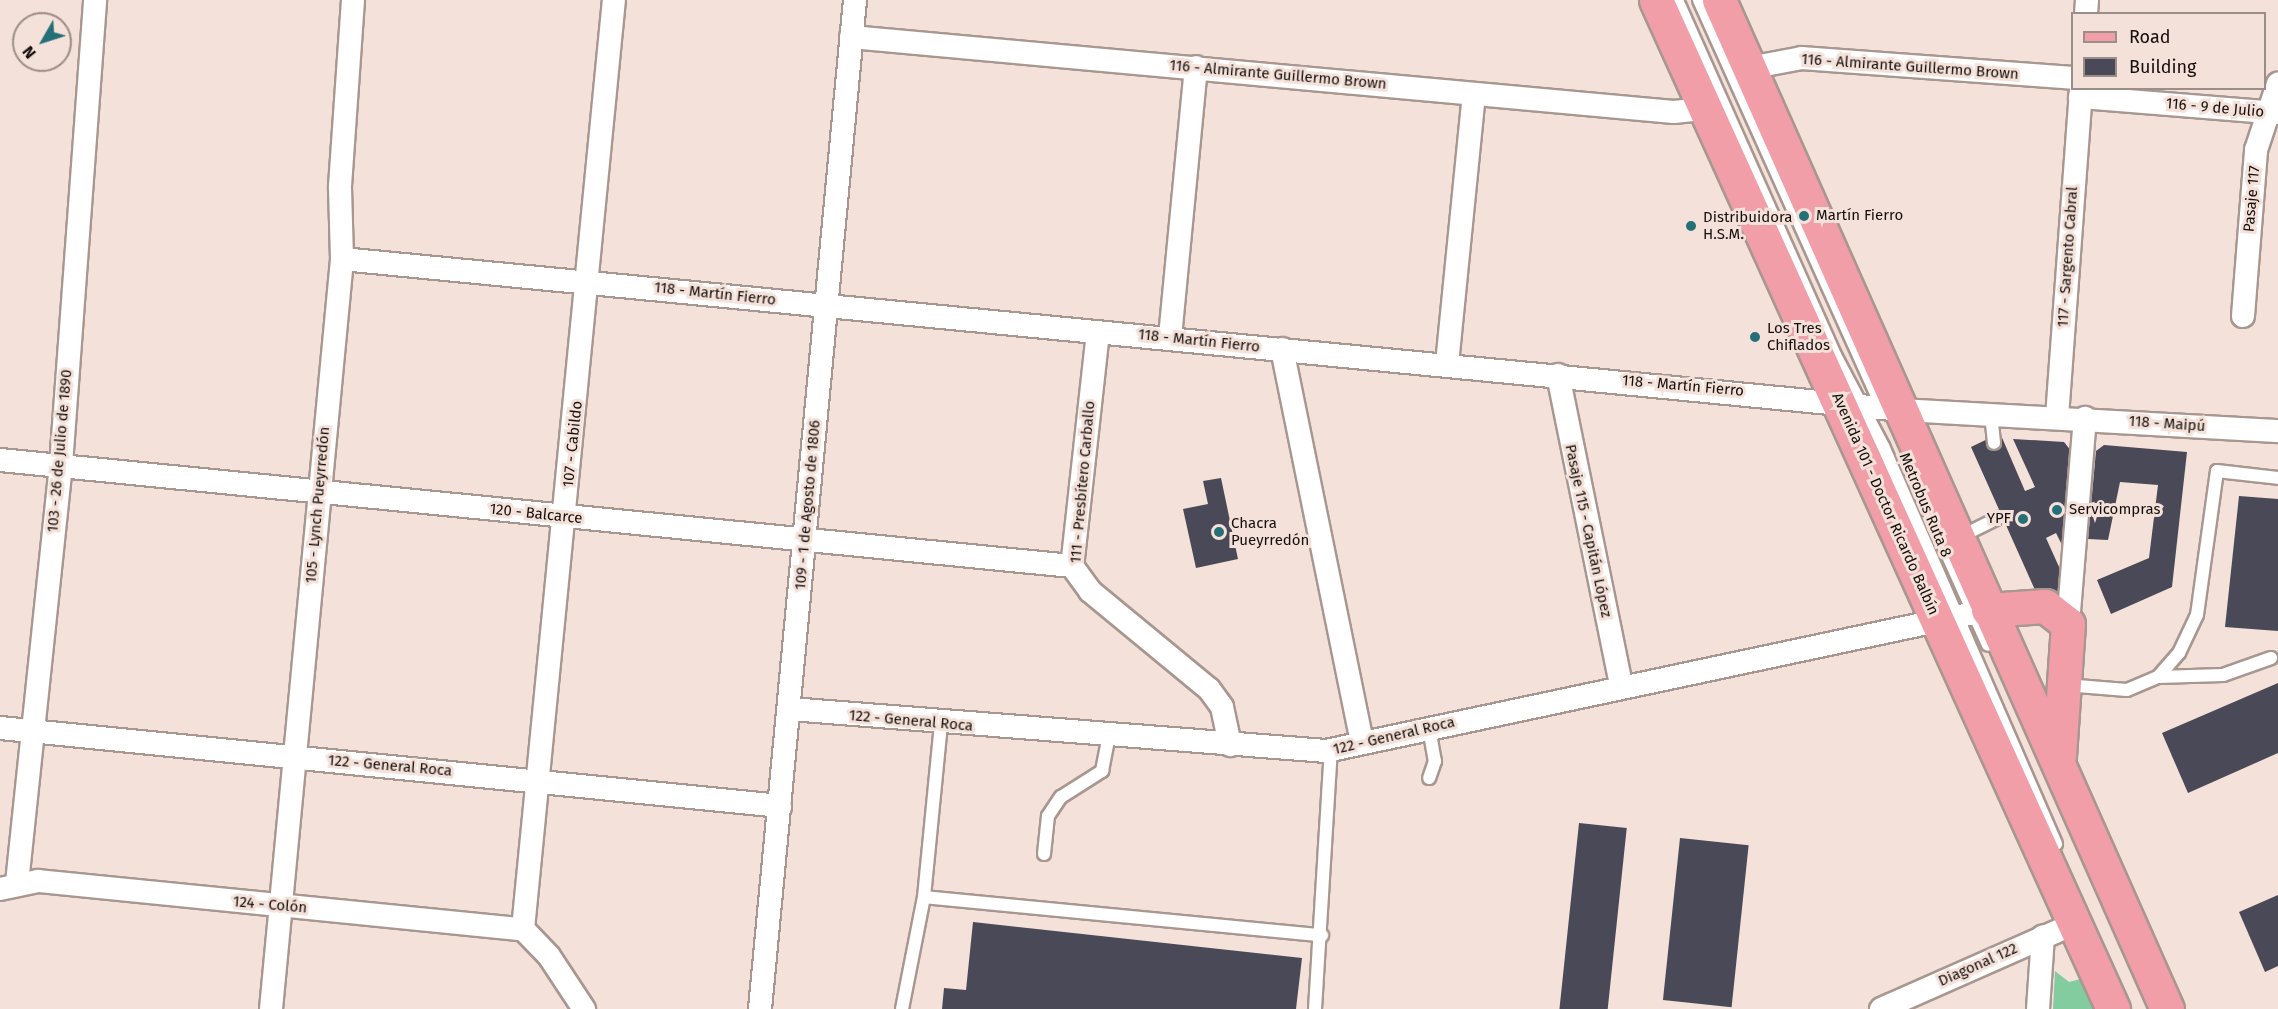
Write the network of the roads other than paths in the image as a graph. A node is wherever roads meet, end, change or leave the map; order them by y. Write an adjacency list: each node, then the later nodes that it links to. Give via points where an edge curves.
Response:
1 (95, 0): 35 (street, 103 - 26 de Julio de 1890)
2 (353, 0): 19 (street, 105 - Lynch Pueyrredón, via 340,186)
3 (614, 0): 20 (street, 107 - Cabildo)
4 (855, 0): 9 (street, 109 - 1 de Agosto de 1806)
5 (1656, 0): 17 (main road, Avenida 101 - Doctor Ricardo Balbín)
6 (1677, 0): 28 (lane)
7 (1699, 0): 28 (lane)
8 (1719, 0): 11 (main road, Avenida 101 - Doctor Ricardo Balbín)
9 (851, 37): 10 (street, 116 - Almirante Guillermo Brown); 21 (street, 109 - 1 de Agosto de 1806)
10 (1196, 67): 16 (street, 116 - Almirante Guillermo Brown); 24 (street)
11 (1749, 68): 13 (street, 116 - Almirante Guillermo Brown, via 1802,58); 28 (main road, Avenida 101 - Doctor Ricardo Balbín)
12 (2278, 84): 18 (street, Pasaje 117)
13 (2071, 87)
14 (2078, 90): 30 (street, 117 - Sargento Cabral)
15 (2094, 90): 18 (street, 116 - 9 de Julio)
16 (1474, 94): 17 (street, 116 - Almirante Guillermo Brown, via 1674,112); 26 (street)
17 (1705, 109): 28 (main road, Avenida 101 - Doctor Ricardo Balbín)
18 (2273, 113): 22 (street, Pasaje 117, via 2256,150)
19 (342, 259): 20 (street, 118 - Martín Fierro); 37 (street, 105 - Lynch Pueyrredón)
20 (589, 280): 21 (street, 118 - Martín Fierro); 39 (street, 107 - Cabildo)
21 (826, 305): 23 (street, 118 - Martín Fierro); 42 (street, 109 - 1 de Agosto de 1806)
22 (2243, 316)
23 (1098, 332): 24 (street, 118 - Martín Fierro); 43 (street, 111 - Presbítero Carballo)
24 (1170, 337): 25 (street, 118 - Martín Fierro)
25 (1282, 349): 26 (street, 118 - Martín Fierro); 58 (street)
26 (1447, 364): 27 (street, 118 - Martín Fierro)
27 (1558, 375): 28 (street, 118 - Martín Fierro); 50 (street, Pasaje 115 - Capitán López)
28 (1875, 410): 29 (street, 118 - Martín Fierro); 41 (main road, Avenida 101 - Doctor Ricardo Balbín); 44 (main road, Avenida 101 - Doctor Ricardo Balbín)
29 (1991, 414): 30 (street, 118 - Martín Fierro); 33 (lane)
30 (2057, 417): 31 (street, 118 - Maipú)
31 (2085, 418): 32 (street, 118 - Maipú); 45 (street)
32 (2278, 431)
33 (1994, 443)
34 (0, 460): 35 (street, 120 - Balcarce)
35 (61, 465): 37 (street, 120 - Balcarce); 56 (street, 103 - 26 de Julio de 1890)
36 (2278, 477): 48 (lane, via 2217,471 2197,615 2180,653)
37 (318, 493): 39 (street, 120 - Balcarce); 61 (street, 105 - Lynch Pueyrredón)
38 (1926, 506): 44 (lane, Metrobus Ruta 8)
39 (566, 517): 42 (street, 120 - Balcarce); 64 (street, 107 - Cabildo)
40 (1998, 518): 41 (lane)
41 (1957, 538): 44 (main road, Avenida 101 - Doctor Ricardo Balbín)
42 (804, 541): 43 (street, 120 - Balcarce); 52 (street, 109 - 1 de Agosto de 1806)
43 (1072, 566): 59 (street, 111 - Presbítero Carballo, via 1090,591 1209,689 1222,707)
44 (1964, 616): 45 (main road, via 2045,606); 47 (lane, Metrobus Ruta 8); 50 (street, 122 - General Roca); 62 (main road, Avenida 101 - Doctor Ricardo Balbín); 67 (lane, Metrobus Ruta 8); 71 (main road, Avenida 101 - Doctor Ricardo Balbín)
45 (2068, 624): 49 (main road)
46 (2271, 658): 48 (lane, via 2223,675)
47 (1995, 661)
48 (2158, 677): 49 (lane, via 2127,690)
49 (2064, 685): 62 (main road)
50 (1621, 686): 55 (street, 122 - General Roca)
51 (2013, 699): 85 (lane)
52 (790, 709): 53 (street, 122 - General Roca); 65 (street, 109 - 1 de Agosto de 1806)
53 (941, 724): 57 (street, 122 - General Roca); 69 (lane)
54 (0, 728): 56 (street, 122 - General Roca)
55 (1429, 728): 58 (street, 122 - General Roca); 63 (lane, via 1435,761)
56 (32, 731): 61 (street, 122 - General Roca); 68 (street, 103 - 26 de Julio de 1890)
57 (1109, 736): 59 (street, 122 - General Roca); 66 (lane, via 1102,771 1061,797 1048,816)
58 (1362, 743): 60 (street, 122 - General Roca)
59 (1230, 745): 60 (street, 122 - General Roca)
60 (1331, 751): 73 (lane)
61 (296, 757): 64 (street, 122 - General Roca); 70 (street, 105 - Lynch Pueyrredón)
62 (2060, 764): 86 (main road, Avenida 101 - Doctor Ricardo Balbín)
63 (1429, 778)
64 (541, 781): 65 (street, 122 - General Roca); 72 (street, 107 - Cabildo)
65 (780, 806): 78 (street, 109 - 1 de Agosto de 1806)
66 (1044, 854)
67 (2062, 857)
68 (8, 886): 70 (street, 124 - Colón)
69 (924, 897): 73 (lane); 79 (lane)
70 (282, 907): 72 (street, 124 - Colón); 76 (street, 105 - Lynch Pueyrredón)
71 (2084, 919): 74 (street, Diagonal 122); 83 (main road, Avenida 101 - Doctor Ricardo Balbín)
72 (523, 930): 77 (street, via 549,956)
73 (1322, 935): 80 (lane)
74 (2043, 936): 81 (street, Diagonal 122); 82 (street)
75 (2105, 955): 84 (lane)
76 (271, 1009)
77 (584, 1009)
78 (760, 1009)
79 (902, 1009)
80 (1315, 1009)
81 (1881, 1009)
82 (2038, 1009)
83 (2113, 1009)
84 (2129, 1009)
85 (2153, 1009)
86 (2167, 1009)

